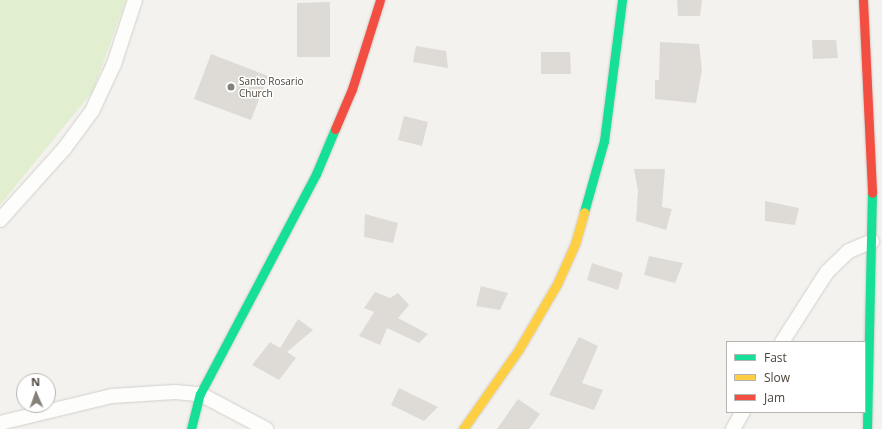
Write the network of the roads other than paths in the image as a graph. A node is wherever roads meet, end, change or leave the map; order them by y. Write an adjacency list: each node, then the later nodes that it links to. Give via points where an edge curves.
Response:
1 (135, 0): 6 (street, via 114,64 92,111 64,150)
2 (380, 0): 9 (street, via 352,89 316,174)
3 (622, 0): 14 (street, via 604,141 575,244 557,284 519,349)
4 (863, 0): 5 (street)
5 (877, 194): 7 (street)
6 (0, 220)
7 (872, 241): 8 (street, via 849,251 827,272); 16 (street)
8 (783, 341)
9 (200, 394): 11 (street, via 151,391 112,396); 12 (street); 13 (street)
10 (742, 413): 15 (street)
11 (0, 422)
12 (191, 429)
13 (266, 429)
14 (463, 429)
15 (734, 429)
16 (867, 429)

